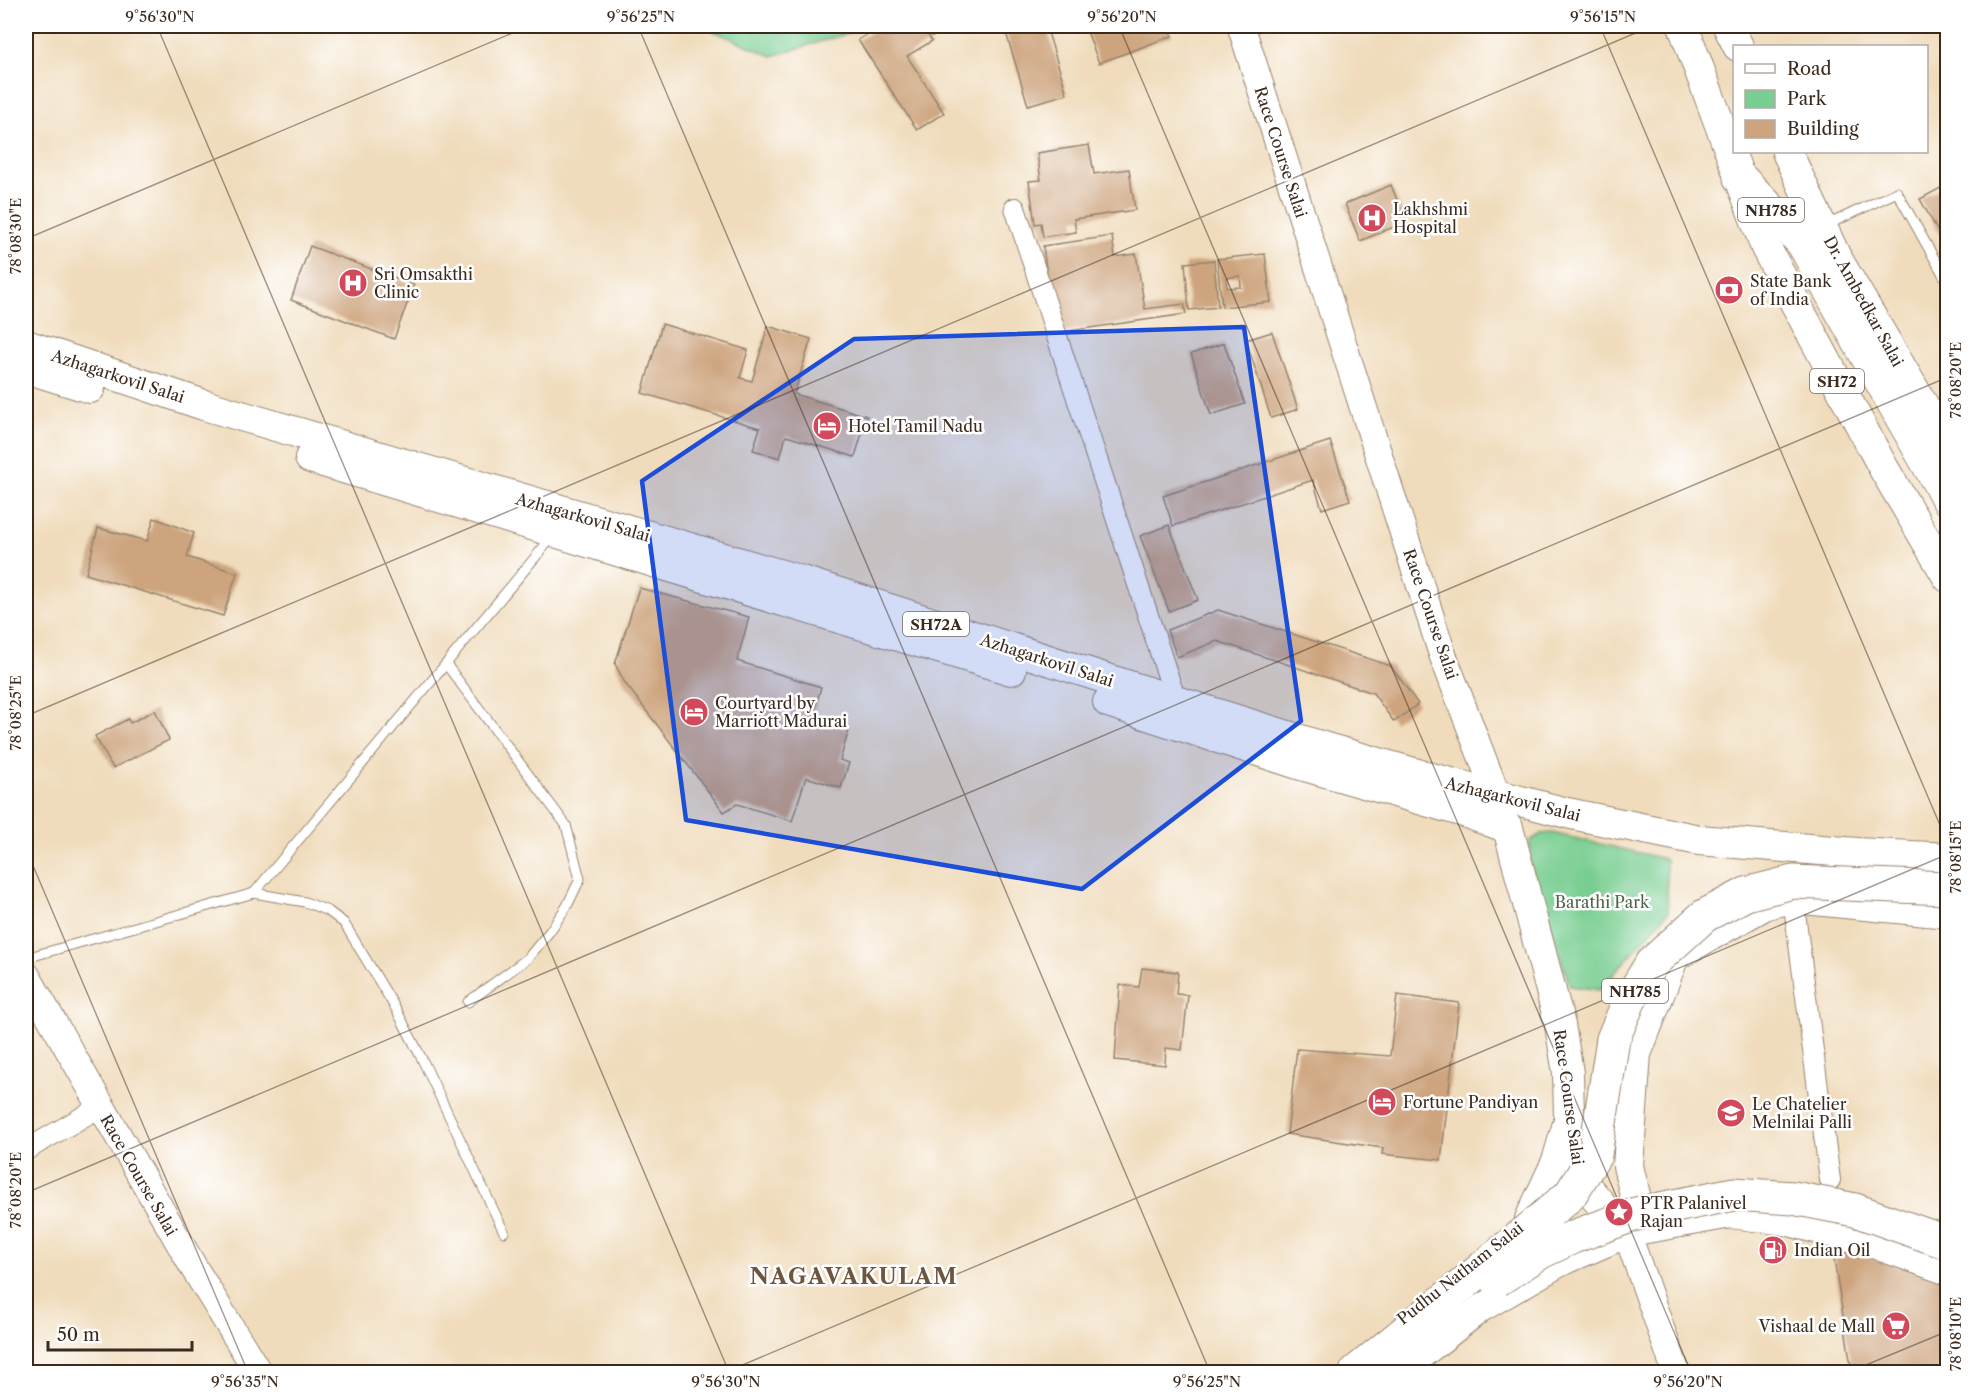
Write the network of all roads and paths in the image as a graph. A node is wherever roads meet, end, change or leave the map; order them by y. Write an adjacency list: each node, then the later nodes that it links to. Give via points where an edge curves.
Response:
1 (1241, 26): 18 (street, Race Course Salai, via 1442,653)
2 (1683, 26): 6 (main road, SH72)
3 (1728, 26): 4 (main road)
4 (1737, 45)
5 (1787, 153): 8 (main road, Dr. Ambedkar Salai)
6 (1740, 178): 13 (highway, NH785, via 1803,243); 15 (main road, SH72, via 1766,248 1884,469)
7 (1015, 207): 17 (street)
8 (1823, 227): 9 (lane, via 1897,192); 12 (main road, Dr. Ambedkar Salai, via 1836,257)
9 (1947, 283)
10 (26, 345): 14 (main road, Azhagarkovil Salai / SH72A)
11 (26, 368): 14 (main road, Azhagarkovil Salai / SH72A)
12 (1947, 447)
13 (1943, 491)
14 (561, 522): 16 (lane); 17 (main road, Azhagarkovil Salai / SH72A, via 802,581); 20 (main road, Azhagarkovil Salai / SH72A, via 1298,764)
15 (1947, 577)
16 (446, 664): 23 (lane); 28 (lane, via 566,825 580,879 567,906 528,958)
17 (1176, 701): 18 (main road, Azhagarkovil Salai / SH72A, via 1332,750)
18 (1498, 795): 19 (main road, Azhagarkovil Salai / SH72A); 20 (street, Race Course Salai)
19 (1542, 807): 20 (main road); 21 (main road, Azhagarkovil Salai / SH72A, via 1699,840)
20 (1508, 828): 30 (main road, Race Course Salai, via 1560,1024 1568,1073)
21 (1947, 858)
22 (1947, 888): 42 (highway, NH785, bridge, via 1793,882 1746,894 1704,916 1651,964 1630,999 1612,1039 1595,1155 1570,1195)
23 (254, 893): 26 (lane); 36 (lane, via 305,902 328,911 344,924 396,1009)
24 (1793, 898): 25 (main road); 32 (street); 33 (main road, via 1766,904 1674,956 1636,1054 1628,1166)
25 (1947, 913)
26 (26, 958)
27 (26, 975): 29 (street, Race Course Salai)
28 (468, 1002)
29 (100, 1107): 31 (street); 40 (street, Race Course Salai)
30 (1569, 1118): 34 (main road, Race Course Salai, via 1583,1183); 35 (main road, via 1557,1161)
31 (26, 1149)
32 (1830, 1180)
33 (1636, 1199): 34 (main road, via 1613,1194); 37 (main road, via 1644,1213)
34 (1598, 1207): 35 (street, Pudhu Natham Salai, via 1550,1209); 37 (main road, via 1596,1217 1601,1231)
35 (1530, 1219): 41 (street, Pudhu Natham Salai, via 1450,1277)
36 (504, 1232)
37 (1627, 1236): 39 (main road, via 1731,1213 1775,1219 1876,1244); 44 (street, via 1558,1264 1480,1309); 45 (street)
38 (1947, 1243): 43 (highway, bridge, via 1855,1210 1793,1198 1734,1194 1636,1214 1573,1237 1517,1266)
39 (1947, 1270)
40 (258, 1372)
41 (1337, 1372)
42 (1356, 1372)
43 (1382, 1372)
44 (1400, 1372)
45 (1676, 1372)

